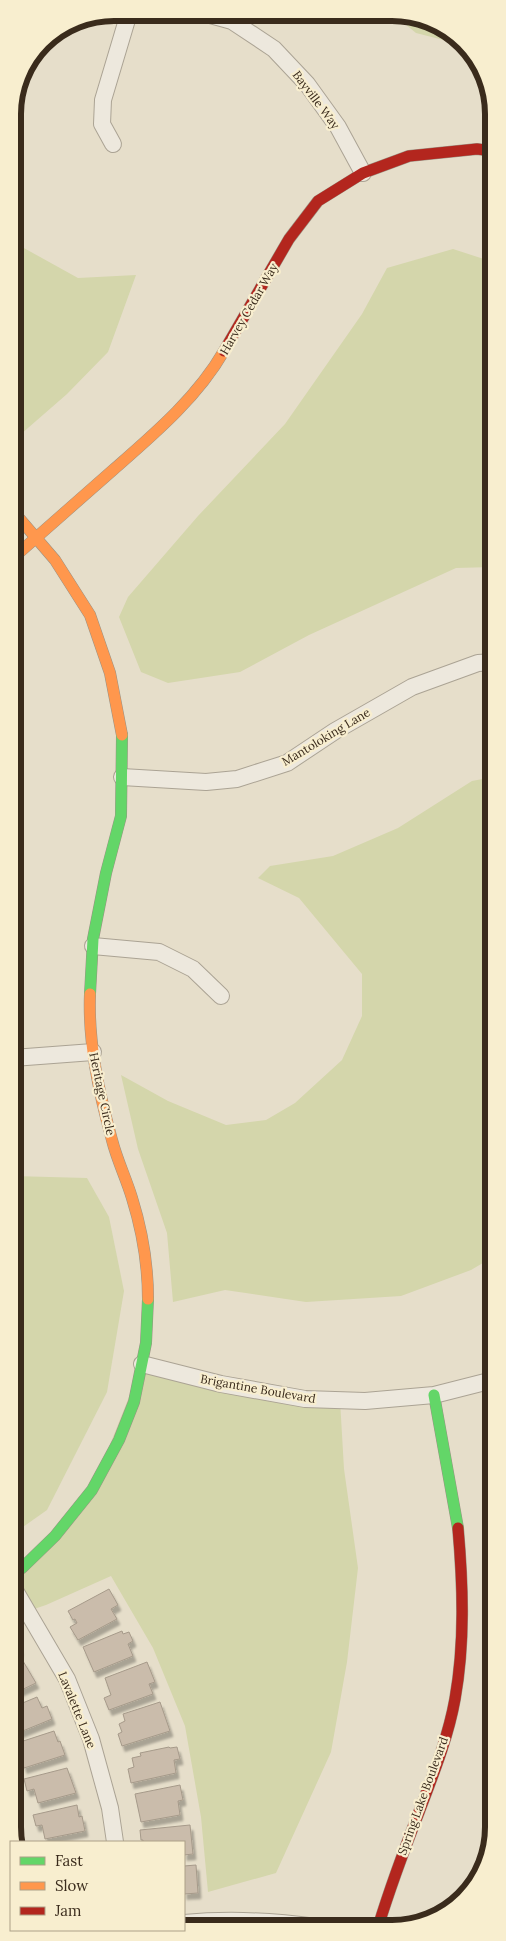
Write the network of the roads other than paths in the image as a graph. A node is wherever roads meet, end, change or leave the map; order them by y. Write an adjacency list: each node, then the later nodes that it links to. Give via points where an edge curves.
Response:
1 (127, 21): 3 (street, via 103,100 102,124)
2 (229, 21): 5 (street, Bayville Way, via 274,48 307,84 338,127)
3 (113, 144)
4 (485, 150): 5 (street, Harvey Cedar Way, via 409,156)
5 (363, 173): 7 (street, Harvey Cedar Way, via 318,201 289,239 214,368 178,410)
6 (21, 520): 7 (street, Heritage Circle)
7 (36, 538): 8 (street, Harvey Cedar Way); 10 (street, Heritage Circle, via 56,560 90,616 112,682 122,735)
8 (21, 551)
9 (485, 663): 10 (street, Mantoloking Lane, via 412,687 287,763 237,779 206,782)
10 (122, 777): 11 (street, Heritage Circle, via 121,816 106,873)
11 (93, 946): 12 (street, via 159,952 193,969); 13 (street, Heritage Circle, via 89,1018)
12 (221, 996)
13 (93, 1052): 14 (street); 15 (street, Heritage Circle, via 112,1141 142,1232 148,1276 148,1320)
14 (21, 1057)
15 (142, 1364): 17 (street, Brigantine Boulevard, via 221,1384 305,1399 365,1401); 18 (street, Heritage Circle, via 134,1402 92,1490 55,1536)
16 (485, 1382): 17 (street, Brigantine Boulevard)
17 (434, 1395): 21 (street, Spring Lake Boulevard, via 457,1522 464,1588 461,1655 455,1700 443,1748)
18 (21, 1569)
19 (21, 1601): 20 (street, Lavalette Lane, via 67,1679 91,1739 110,1808)
20 (115, 1841)
21 (381, 1920)

